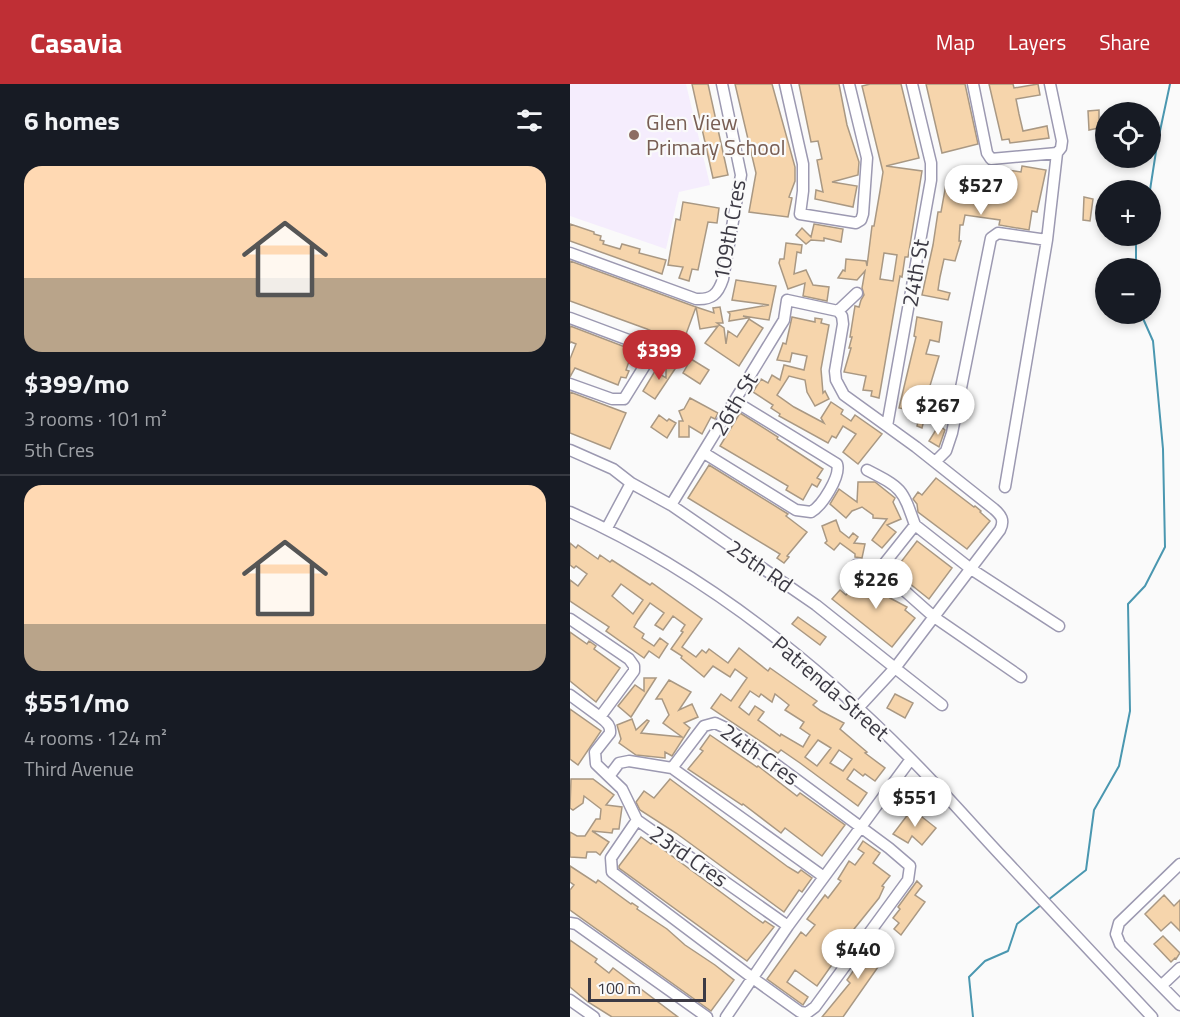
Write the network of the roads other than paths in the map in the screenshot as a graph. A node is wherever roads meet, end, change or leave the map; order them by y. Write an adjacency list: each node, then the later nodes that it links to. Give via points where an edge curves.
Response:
1 (722, 84): 9 (street, 109th Cres, via 741,175 723,279 717,292 705,300 696,299)
2 (785, 84): 3 (street, via 803,164 800,214 856,223 863,214 868,165)
3 (849, 84)
4 (912, 84): 17 (street, 24th St, via 931,163 931,180)
5 (973, 84): 7 (street, via 991,159)
6 (1050, 84): 7 (street, via 1062,141)
7 (1057, 153): 8 (street)
8 (1047, 240): 20 (street, via 998,233 991,238 952,433 946,452); 23 (street)
9 (570, 254)
10 (857, 293): 11 (street)
11 (838, 311): 16 (street, 26th St, via 788,300 784,320); 17 (street, via 843,324 835,361 836,380 844,395)
12 (570, 318): 13 (street)
13 (655, 349): 14 (street); 15 (street, via 624,399 612,399)
14 (674, 357)
15 (570, 384)
16 (736, 402): 19 (street, 26th St); 19 (street, via 837,464 837,476 819,506 811,512 796,510)
17 (887, 426): 20 (street)
18 (570, 450): 22 (street, 25th Rd, via 613,469)
19 (704, 453): 24 (street, 26th St)
20 (935, 462): 29 (street, via 1000,514 1000,530)
21 (867, 470): 26 (street, via 895,485 905,498)
22 (631, 483): 24 (street, 25th Rd); 27 (street)
23 (1005, 487)
24 (671, 505): 34 (street, 25th Rd, via 816,605)
25 (570, 512): 27 (street, Patrenda Street)
26 (915, 525): 29 (street); 30 (street)
27 (607, 528): 38 (street, Patrenda Street, via 741,612)
28 (856, 564): 30 (street)
29 (971, 568): 31 (street); 33 (street)
30 (880, 569): 31 (street)
31 (934, 617): 34 (street); 35 (street)
32 (570, 619): 39 (street, via 634,666)
33 (1059, 626)
34 (895, 668): 37 (street, 25th Rd); 38 (street)
35 (1021, 677)
36 (570, 695): 39 (street)
37 (942, 705)
38 (858, 708): 40 (street, Patrenda Street)
39 (600, 717): 42 (street, via 608,723 610,733 595,752 594,760)
40 (911, 759): 44 (street); 57 (street, Patrenda Street)
41 (672, 768): 42 (street, via 629,760 620,763); 44 (street, 24th Cres, via 704,726 721,724); 46 (street)
42 (610, 775): 43 (street, via 622,789)
43 (637, 820): 48 (street, 23rd Cres); 50 (street, 23rd Cres, via 611,858 612,872)
44 (862, 828): 46 (street); 50 (street, 24th Cres, via 906,861 910,869 908,880 811,1011 801,1012)
45 (1180, 864): 51 (street, via 1119,923 1116,934 1120,944)
46 (824, 877): 48 (street)
47 (570, 923): 55 (street)
48 (788, 926): 50 (street)
49 (1180, 968): 51 (street)
50 (754, 979): 56 (street)
51 (1162, 985): 53 (street)
52 (570, 1000): 54 (street)
53 (1180, 1005)
54 (594, 1017)
55 (706, 1017)
56 (726, 1017)
57 (1152, 1017)

